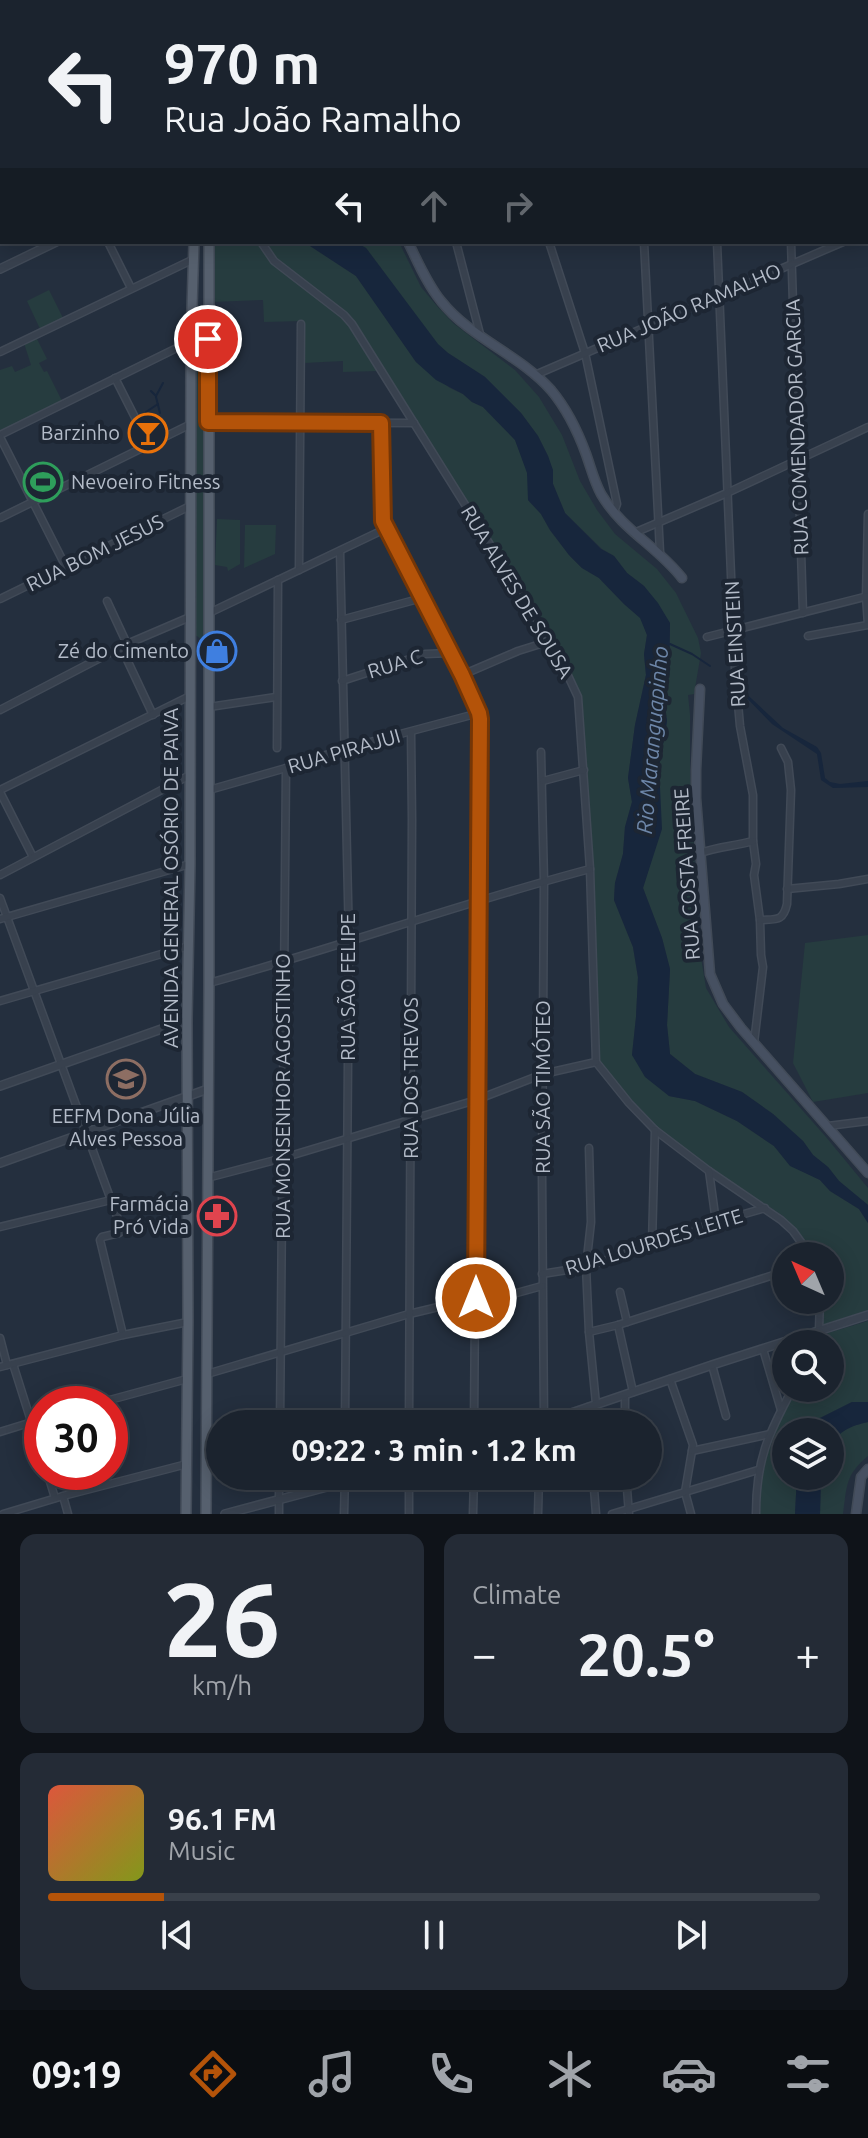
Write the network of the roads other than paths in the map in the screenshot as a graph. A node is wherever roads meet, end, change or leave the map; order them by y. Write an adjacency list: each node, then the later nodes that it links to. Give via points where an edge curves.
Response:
1 (52, 244): 15 (street)
2 (109, 244): 16 (street)
3 (194, 244): 13 (main road, AVENIDA GENERAL OSÓRIO DE PAIVA)
4 (209, 244): 19 (main road, AVENIDA GENERAL OSÓRIO DE PAIVA)
5 (262, 244): 31 (street, RUA ALVES DE SOUSA, via 352,324)
6 (409, 244): 22 (main road, via 442,303)
7 (457, 244): 22 (street)
8 (550, 244): 25 (street)
9 (644, 244): 21 (street)
10 (717, 244): 17 (street, RUA EINSTEIN)
11 (791, 244): 14 (street, RUA COMENDADOR GARCIA)
12 (838, 244): 14 (street, RUA JOÃO RAMALHO)
13 (194, 259): 16 (street); 18 (main road, AVENIDA GENERAL OSÓRIO DE PAIVA)
14 (792, 264): 17 (street, RUA JOÃO RAMALHO); 36 (street, RUA COMENDADOR GARCIA)
15 (0, 269)
16 (131, 288): 24 (street)
17 (721, 295): 21 (street, RUA JOÃO RAMALHO); 37 (street, RUA EINSTEIN)
18 (192, 303): 19 (main road); 23 (main road, AVENIDA GENERAL OSÓRIO DE PAIVA)
19 (208, 303): 28 (main road, AVENIDA GENERAL OSÓRIO DE PAIVA)
20 (301, 324): 29 (street)
21 (648, 327): 25 (street, RUA JOÃO RAMALHO); 43 (street)
22 (480, 334): 26 (main road)
23 (191, 341): 27 (street); 32 (main road, AVENIDA GENERAL OSÓRIO DE PAIVA)
24 (0, 352)
25 (585, 353): 26 (street, RUA JOÃO RAMALHO); 40 (street, via 617,504)
26 (535, 375): 40 (main road, via 565,409)
27 (115, 378): 34 (street); 35 (street)
28 (208, 422): 29 (street); 56 (main road, AVENIDA GENERAL OSÓRIO DE PAIVA)
29 (302, 422): 30 (street); 49 (street)
30 (381, 423): 31 (street); 44 (street)
31 (414, 423): 66 (street, RUA ALVES DE SOUSA)
32 (191, 424): 35 (street); 39 (main road, AVENIDA GENERAL OSÓRIO DE PAIVA)
33 (868, 427): 36 (street)
34 (0, 436): 38 (street)
35 (149, 445): 38 (street)
36 (798, 460): 37 (street); 57 (street, RUA COMENDADOR GARCIA)
37 (727, 493): 43 (street); 61 (street, RUA EINSTEIN)
38 (33, 501): 42 (street); 48 (street)
39 (190, 506): 48 (street, RUA BOM JESUS); 58 (main road, AVENIDA GENERAL OSÓRIO DE PAIVA)
40 (614, 512): 45 (main road)
41 (868, 514): 52 (street)
42 (0, 518)
43 (658, 522): 45 (street); 47 (street)
44 (387, 528): 46 (street); 53 (street)
45 (634, 534): 47 (main road)
46 (340, 551): 49 (street); 59 (street, RUA SÃO FELIPE)
47 (660, 552): 50 (main road)
48 (66, 567): 54 (street, RUA BOM JESUS)
49 (299, 570): 51 (street)
50 (682, 578)
51 (278, 580): 56 (street); 75 (street)
52 (867, 596): 57 (street); 60 (street)
53 (422, 598): 59 (street); 68 (street)
54 (0, 599)
55 (107, 601): 67 (street)
56 (209, 613): 63 (main road, AVENIDA GENERAL OSÓRIO DE PAIVA)
57 (803, 613): 61 (street)
58 (190, 617): 62 (main road, AVENIDA GENERAL OSÓRIO DE PAIVA); 67 (street)
59 (341, 620): 72 (street, RUA SÃO FELIPE)
60 (868, 625): 64 (street)
61 (735, 631): 65 (street); 91 (street, RUA EINSTEIN)
62 (190, 633): 63 (main road, via 199,641); 71 (main road, AVENIDA GENERAL OSÓRIO DE PAIVA)
63 (209, 634): 70 (main road, AVENIDA GENERAL OSÓRIO DE PAIVA)
64 (808, 636)
65 (707, 637)
66 (550, 641): 69 (street); 86 (street, RUA ALVES DE SOUSA, via 578,697)
67 (124, 646): 77 (street); 79 (street)
68 (450, 653): 69 (street); 72 (street, RUA C, via 425,654)
69 (462, 675): 78 (street)
70 (208, 676): 71 (main road, via 201,671); 76 (main road, AVENIDA GENERAL OSÓRIO DE PAIVA)
71 (190, 680): 74 (main road, AVENIDA GENERAL OSÓRIO DE PAIVA)
72 (342, 681): 83 (street, RUA SÃO FELIPE)
73 (700, 689): 92 (main road, RUA COSTA FREIRE)
74 (190, 696): 79 (street); 87 (main road, AVENIDA GENERAL OSÓRIO DE PAIVA)
75 (276, 697): 76 (street); 81 (street)
76 (209, 707): 89 (main road, AVENIDA GENERAL OSÓRIO DE PAIVA)
77 (0, 710)
78 (479, 713): 80 (street, RUA PIRAJUI); 101 (street)
79 (153, 715): 90 (street)
80 (411, 732): 83 (street, RUA PIRAJUI); 103 (street, RUA DOS TREVOS)
81 (277, 748)
82 (781, 748): 99 (street, via 791,790)
83 (344, 749): 85 (street, RUA PIRAJUI); 105 (street, RUA SÃO FELIPE)
84 (541, 752): 88 (street, RUA SÃO TIMÓTEO)
85 (286, 768): 89 (street, RUA PIRAJUI); 107 (street, RUA MONSENHOR AGOSTINHO)
86 (584, 770): 88 (street); 95 (street, RUA ALVES DE SOUSA)
87 (190, 775): 93 (street); 94 (main road, AVENIDA GENERAL OSÓRIO DE PAIVA)
88 (543, 781): 98 (street, RUA SÃO TIMÓTEO)
89 (209, 790): 108 (main road, AVENIDA GENERAL OSÓRIO DE PAIVA)
90 (0, 791): 93 (street)
91 (753, 841): 92 (street); 104 (street, RUA EINSTEIN)
92 (700, 853): 112 (main road, RUA COSTA FREIRE, via 710,974 723,1004)
93 (33, 857): 96 (street)
94 (190, 864): 102 (street); 106 (main road, AVENIDA GENERAL OSÓRIO DE PAIVA)
95 (590, 869): 98 (street); 113 (street, RUA ALVES DE SOUSA)
96 (0, 875)
97 (868, 879): 99 (street)
98 (544, 881): 101 (street); 115 (street, RUA SÃO TIMÓTEO)
99 (787, 889): 104 (street, via 784,915)
100 (0, 898): 102 (street)
101 (478, 900): 103 (street); 119 (street)
102 (4, 918): 109 (street)
103 (412, 920): 105 (street); 120 (street, RUA DOS TREVOS)
104 (760, 920): 112 (street, RUA EINSTEIN, via 763,967)
105 (349, 941): 107 (street); 125 (street, RUA SÃO FELIPE)
106 (189, 946): 109 (street); 111 (main road, AVENIDA GENERAL OSÓRIO DE PAIVA)
107 (283, 961): 108 (street); 127 (street, RUA MONSENHOR AGOSTINHO)
108 (209, 983): 117 (main road, AVENIDA GENERAL OSÓRIO DE PAIVA)
109 (35, 991): 110 (street); 114 (street)
110 (0, 1001)
111 (187, 1020): 114 (street); 118 (main road, AVENIDA GENERAL OSÓRIO DE PAIVA)
112 (754, 1043): 122 (main road, RUA COSTA FREIRE)
113 (596, 1062): 115 (street); 123 (street)
114 (61, 1064): 116 (street); 124 (street)
115 (543, 1074): 119 (street); 139 (street, RUA SÃO TIMÓTEO)
116 (0, 1086)
117 (208, 1089): 118 (street); 131 (main road, AVENIDA GENERAL OSÓRIO DE PAIVA)
118 (187, 1096): 124 (street); 147 (main road, AVENIDA GENERAL OSÓRIO DE PAIVA)
119 (476, 1100): 120 (street); 143 (street)
120 (410, 1118): 125 (street); 144 (street, RUA DOS TREVOS)
121 (868, 1121): 122 (street)
122 (828, 1126): 130 (main road, RUA COSTA FREIRE)
123 (655, 1130): 129 (street); 137 (street)
124 (86, 1132): 128 (street); 132 (street)
125 (348, 1138): 127 (street); 152 (street, RUA SÃO FELIPE)
126 (589, 1148): 138 (street, via 592,1190)
127 (283, 1158): 131 (street); 157 (street, RUA MONSENHOR AGOSTINHO)
128 (0, 1163)
129 (709, 1171): 133 (street); 134 (street)
130 (868, 1172)
131 (207, 1178): 160 (main road, AVENIDA GENERAL OSÓRIO DE PAIVA)
132 (111, 1200): 135 (street); 153 (street, via 122,1231 100,1240)
133 (765, 1208): 134 (street, RUA LOURDES LEITE); 136 (street)
134 (716, 1222): 137 (street, RUA LOURDES LEITE)
135 (0, 1227)
136 (801, 1242)
137 (652, 1244): 138 (street, RUA LOURDES LEITE)
138 (586, 1267): 139 (street, RUA LOURDES LEITE); 151 (street)
139 (542, 1274): 141 (street, RUA SÃO TIMÓTEO)
140 (772, 1275): 148 (street)
141 (542, 1286): 143 (street); 172 (street, RUA SÃO TIMÓTEO)
142 (620, 1292): 148 (street)
143 (476, 1300): 144 (street); 171 (street)
144 (409, 1314): 152 (street); 170 (street, RUA DOS TREVOS)
145 (820, 1314): 150 (street)
146 (868, 1315): 150 (street)
147 (188, 1322): 153 (street); 161 (main road, AVENIDA GENERAL OSÓRIO DE PAIVA)
148 (627, 1322): 149 (street)
149 (618, 1325): 151 (street); 163 (street)
150 (819, 1330)
151 (589, 1332): 167 (street)
152 (346, 1333): 157 (street); 169 (street, RUA SÃO FELIPE)
153 (123, 1335): 158 (street)
154 (0, 1338): 158 (street)
155 (772, 1346): 156 (street)
156 (763, 1349): 159 (street); 176 (street)
157 (281, 1353): 160 (street); 168 (street, RUA MONSENHOR AGOSTINHO)
158 (7, 1365): 166 (street)
159 (712, 1365): 162 (street); 177 (street)
160 (207, 1374): 202 (main road, AVENIDA GENERAL OSÓRIO DE PAIVA)
161 (187, 1379): 164 (street); 182 (main road, AVENIDA GENERAL OSÓRIO DE PAIVA)
162 (670, 1379): 163 (street); 181 (street)
163 (629, 1393): 167 (street); 175 (street)
164 (128, 1395)
165 (785, 1402): 176 (street)
166 (24, 1405)
167 (592, 1405): 173 (street); 174 (street)
168 (280, 1410)
169 (345, 1410)
170 (409, 1410)
171 (474, 1410)
172 (541, 1410)
173 (578, 1410)
174 (591, 1410)
175 (627, 1410)
176 (781, 1410): 180 (street)
177 (726, 1416)
178 (24, 1424): 179 (street)
179 (0, 1432)
180 (770, 1434): 181 (street); 184 (street)
181 (692, 1451): 195 (street)
182 (187, 1464): 196 (street); 201 (main road, AVENIDA GENERAL OSÓRIO DE PAIVA)
183 (868, 1469): 185 (main road)
184 (758, 1470): 195 (street); 212 (street)
185 (864, 1476): 213 (main road)
186 (56, 1490): 196 (street)
187 (278, 1490): 197 (street)
188 (312, 1490): 197 (street)
189 (345, 1490): 205 (street)
190 (409, 1490): 206 (street)
191 (474, 1490): 207 (street)
192 (539, 1490): 208 (street)
193 (594, 1490): 209 (street)
194 (627, 1490): 198 (street)
195 (685, 1492): 198 (street); 211 (street)
196 (59, 1497): 199 (street); 200 (street)
197 (278, 1500): 203 (street); 204 (street)
198 (628, 1512): 210 (street)
199 (3, 1514)
200 (68, 1514)
201 (186, 1514)
202 (206, 1514)
203 (225, 1514)
204 (279, 1514)
205 (344, 1514)
206 (409, 1514)
207 (473, 1514)
208 (538, 1514)
209 (596, 1514)
210 (612, 1514)
211 (691, 1514)
212 (756, 1514)
213 (856, 1514)

